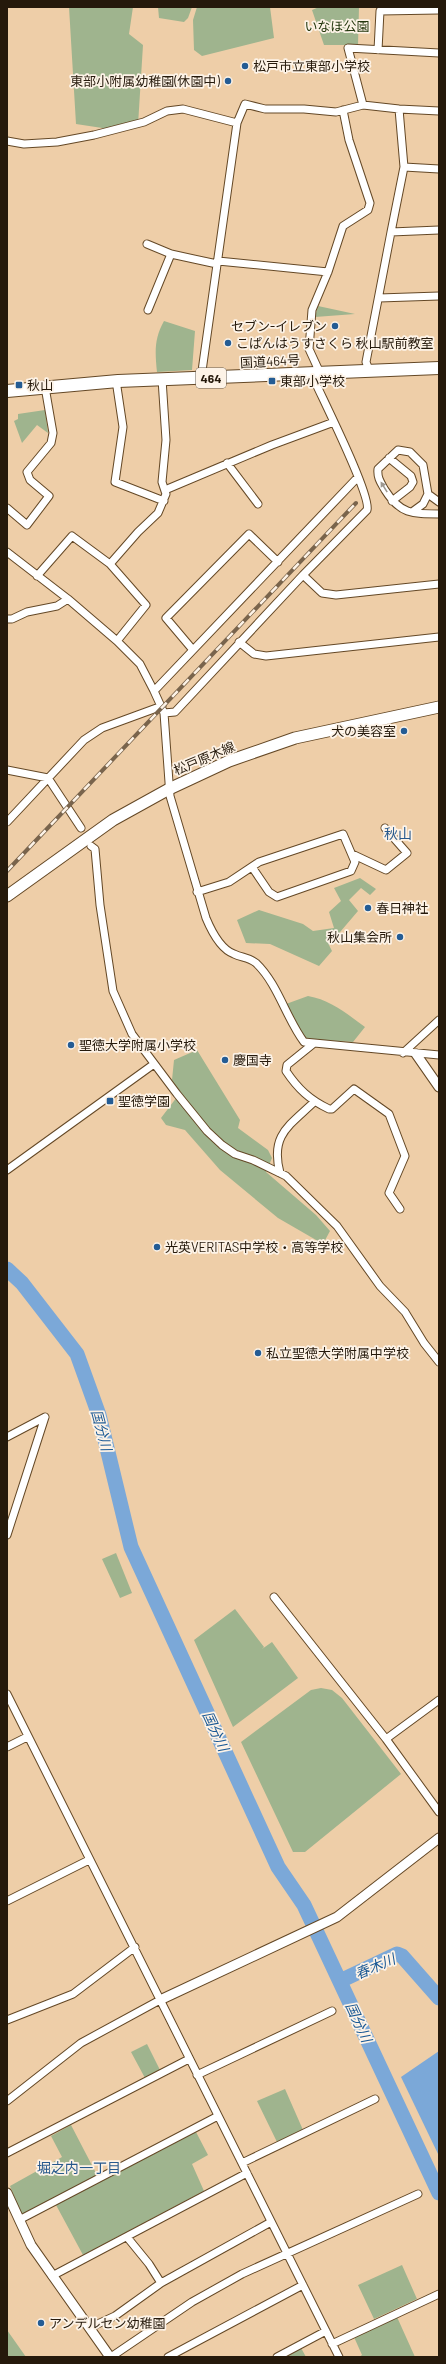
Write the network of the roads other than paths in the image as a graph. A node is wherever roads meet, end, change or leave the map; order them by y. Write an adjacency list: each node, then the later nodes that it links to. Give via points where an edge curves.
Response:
1 (439, 10): 2 (street, via 380,11)
2 (378, 50): 3 (street); 4 (street, via 348,48)
3 (439, 53)
4 (363, 105): 5 (street); 6 (street)
5 (343, 110): 8 (street, via 336,112 304,108 266,109 246,104); 17 (street, via 349,140 370,203 368,210 343,226)
6 (399, 110): 7 (street); 10 (street)
7 (439, 111)
8 (237, 123): 9 (street, via 183,109 167,110 144,122 94,135 30,144); 16 (street)
9 (7, 141)
10 (404, 167): 11 (street); 13 (street)
11 (439, 169)
12 (439, 230): 13 (street)
13 (391, 232): 19 (street)
14 (147, 244): 15 (street)
15 (171, 254): 16 (street); 20 (street)
16 (218, 263): 17 (street); 24 (street)
17 (328, 272): 23 (street, via 312,310 309,331 309,350)
18 (439, 296): 19 (street)
19 (379, 298): 22 (street, via 366,362)
20 (148, 310)
21 (439, 368): 22 (highway, 国道464号 / 464)
22 (370, 370): 23 (highway, 国道464号 / 464)
23 (315, 373): 24 (highway, 国道464号 / 464); 29 (street)
24 (201, 378): 25 (highway, 国道464号 / 464)
25 (162, 379): 26 (highway, 国道464号 / 464); 33 (street, via 166,440 162,482)
26 (118, 381): 27 (highway, 国道464号 / 464); 35 (street, via 122,427 116,482)
27 (45, 387): 28 (highway, 国道464号 / 464); 39 (street, via 52,433 51,443 27,472 30,480 49,496 27,525)
28 (7, 391)
29 (334, 422): 31 (street); 32 (street)
30 (389, 458): 34 (street, via 398,450 402,450 410,452 421,462 425,469); 36 (street, one-way to 30, via 377,474 378,469); 36 (street, via 410,476 413,482)
31 (227, 463): 33 (street); 38 (street)
32 (358, 477): 43 (street); 45 (street, via 366,498 367,510)
33 (165, 490): 35 (street)
34 (428, 494): 37 (street); 40 (street, via 421,507)
35 (164, 501): 44 (street, via 158,513)
36 (392, 501): 40 (street, via 401,510)
37 (439, 502)
38 (258, 504)
39 (7, 508)
40 (412, 512): 41 (street)
41 (439, 514)
42 (7, 552): 46 (street)
43 (278, 562): 53 (street); 53 (street, via 249,534 166,618)
44 (110, 564): 46 (street, via 72,536); 51 (street, via 146,605)
45 (303, 575): 47 (street, via 322,593 336,595); 52 (street)
46 (38, 576): 48 (street)
47 (439, 584)
48 (68, 599): 49 (street, via 58,606); 51 (street)
49 (7, 619)
50 (439, 637): 52 (street, via 266,656 254,654)
51 (117, 641): 54 (street, via 136,660)
52 (239, 642): 56 (street, via 175,712)
53 (193, 650): 54 (street)
54 (154, 691): 56 (street)
55 (439, 707): 59 (main road, 松戸原木線, via 296,738 229,761)
56 (163, 709): 58 (street, via 96,731); 59 (street)
57 (7, 770): 58 (street)
58 (48, 778): 60 (street); 61 (street)
59 (169, 788): 66 (street); 67 (main road, 松戸原木線, via 83,839)
60 (7, 822)
61 (81, 828)
62 (384, 828): 64 (street, via 407,853 386,870)
63 (91, 846): 73 (street, via 95,849 114,998 132,1034)
64 (352, 854): 65 (street, via 343,834 259,862); 65 (street, via 355,862 351,871 277,897 268,892)
65 (252, 867): 66 (street, via 229,882)
66 (197, 892): 69 (street, via 206,918 217,938 230,952 246,956 256,964 270,982 304,1042)
67 (7, 896)
68 (439, 1020): 70 (street)
69 (313, 1044): 70 (street); 75 (street, via 287,1065 286,1071 297,1087)
70 (403, 1053): 71 (street)
71 (416, 1054): 72 (street); 74 (street)
72 (439, 1056)
73 (154, 1064): 76 (street); 77 (street, via 207,1131 222,1145 235,1154)
74 (439, 1087)
75 (314, 1102): 77 (street, via 279,1138 276,1158); 78 (street, via 332,1109 354,1089 389,1114 405,1156 389,1193)
76 (7, 1170)
77 (280, 1173): 79 (street, via 337,1226)
78 (400, 1209)
79 (439, 1362)
80 (7, 1437): 81 (street, via 45,1418)
81 (7, 1535)
82 (274, 1597): 86 (street)
83 (7, 1694): 85 (street)
84 (439, 1700): 86 (street)
85 (27, 1737): 87 (street); 90 (street)
86 (386, 1739): 88 (street)
87 (7, 1747)
88 (439, 1812)
89 (439, 1838): 93 (street, via 353,1907)
90 (89, 1860): 91 (street); 92 (street)
91 (7, 1901)
92 (135, 1947): 93 (street); 95 (street, via 73,1994)
93 (160, 2000): 96 (street); 99 (street, via 81,2044)
94 (332, 2011): 97 (street)
95 (7, 2020)
96 (189, 2059): 97 (street); 101 (street)
97 (197, 2075): 100 (street)
98 (375, 2099): 102 (street)
99 (7, 2101)
100 (218, 2116): 102 (street); 106 (street)
101 (7, 2153)
102 (242, 2163): 103 (street)
103 (247, 2173): 107 (street); 108 (street)
104 (7, 2193): 106 (street)
105 (418, 2194): 109 (street)
106 (19, 2220): 110 (street, via 25,2236)
107 (271, 2222): 109 (street); 111 (street)
108 (127, 2237): 110 (street); 111 (street)
109 (287, 2253): 112 (street); 117 (street, via 192,2302)
110 (52, 2276): 114 (street)
111 (161, 2283): 114 (street, via 115,2316)
112 (302, 2285): 115 (street); 118 (street)
113 (439, 2294): 116 (street)
114 (88, 2328): 117 (street)
115 (326, 2331): 116 (street); 119 (street)
116 (332, 2344): 120 (street)
117 (111, 2357)
118 (168, 2357)
119 (277, 2357)
120 (339, 2357)

